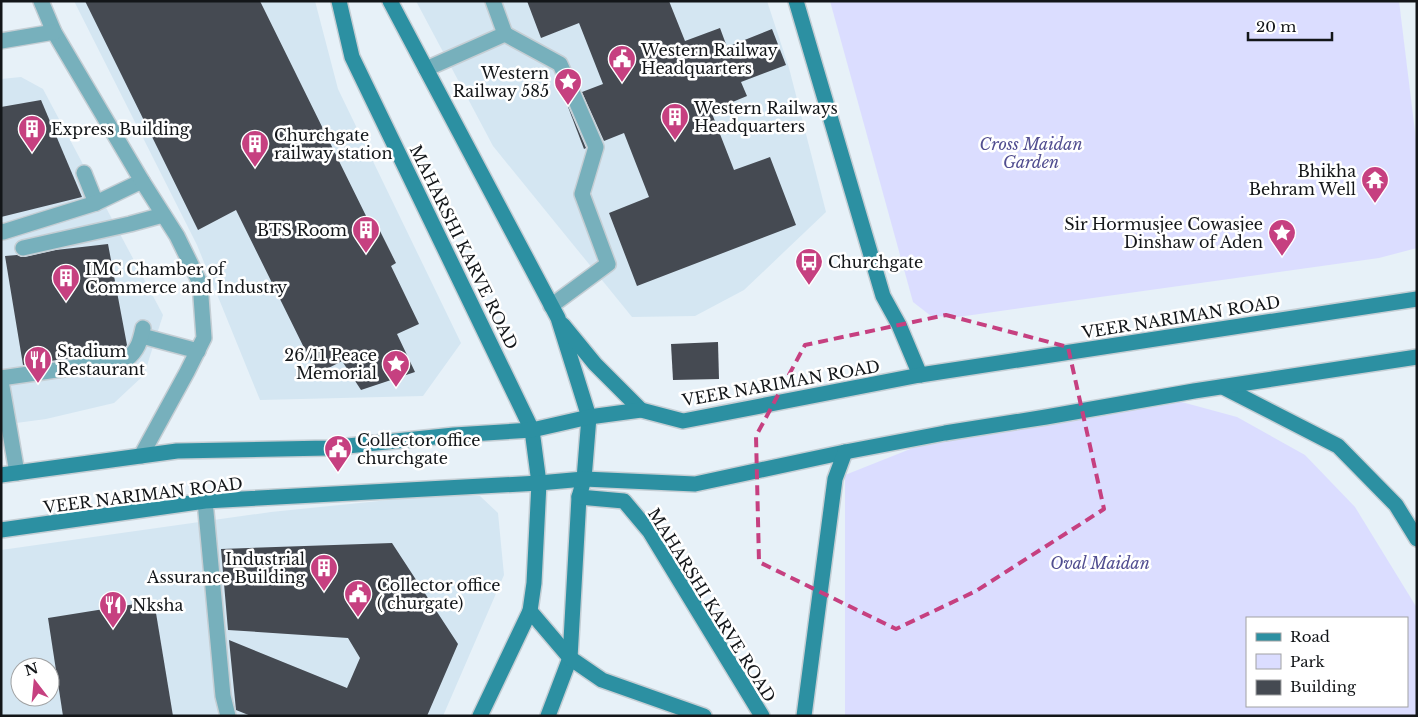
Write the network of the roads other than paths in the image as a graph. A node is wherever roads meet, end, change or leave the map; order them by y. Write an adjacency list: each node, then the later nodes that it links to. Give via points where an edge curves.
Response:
1 (40, 1): 6 (street)
2 (339, 1): 25 (main road, MAHARSHI KARVE ROAD, via 352,57)
3 (390, 1): 9 (main road)
4 (493, 1): 7 (street)
5 (796, 1): 20 (main road, via 883,296 899,324)
6 (54, 32): 8 (street); 11 (street)
7 (505, 34): 9 (street); 17 (street, via 560,64 596,147 582,194 608,264)
8 (1, 41)
9 (426, 69): 17 (main road)
10 (84, 173): 12 (street)
11 (142, 181): 12 (street); 13 (street)
12 (96, 203): 14 (street)
13 (163, 215): 15 (street); 18 (street, via 178,236 200,283 204,338)
14 (1, 231)
15 (23, 248)
16 (1417, 299): 20 (main road, VEER NARIMAN ROAD)
17 (554, 312): 23 (main road, via 595,364); 24 (main road)
18 (198, 351): 21 (street, via 142,332 135,353 126,360); 27 (street)
19 (1417, 357): 22 (main road, VEER NARIMAN ROAD)
20 (920, 376): 23 (main road, VEER NARIMAN ROAD, via 682,421)
21 (1, 380): 28 (street)
22 (1223, 387): 26 (main road, VEER NARIMAN ROAD); 35 (main road, via 1338,446 1396,505)
23 (641, 410): 24 (main road, VEER NARIMAN ROAD)
24 (589, 417): 25 (main road, VEER NARIMAN ROAD); 30 (main road)
25 (532, 430): 27 (main road, VEER NARIMAN ROAD, via 328,448 177,451); 31 (main road, MAHARSHI KARVE ROAD)
26 (846, 452): 30 (main road, VEER NARIMAN ROAD, via 695,484); 43 (main road, via 835,479)
27 (141, 456): 28 (main road, VEER NARIMAN ROAD)
28 (17, 473): 29 (main road, VEER NARIMAN ROAD)
29 (1, 475)
30 (584, 478): 31 (main road, VEER NARIMAN ROAD); 32 (main road)
31 (539, 483): 33 (main road, VEER NARIMAN ROAD); 36 (main road, MAHARSHI KARVE ROAD)
32 (579, 497): 37 (main road); 42 (main road, MAHARSHI KARVE ROAD, via 624,500 672,566)
33 (205, 501): 34 (main road, VEER NARIMAN ROAD); 38 (street, via 223,696)
34 (1, 530)
35 (1417, 539)
36 (530, 611): 37 (main road); 39 (main road, MAHARSHI KARVE ROAD)
37 (570, 658): 40 (main road); 41 (main road, via 602,680)
38 (228, 716)
39 (480, 716)
40 (548, 716)
41 (704, 716)
42 (762, 716)
43 (804, 716)

